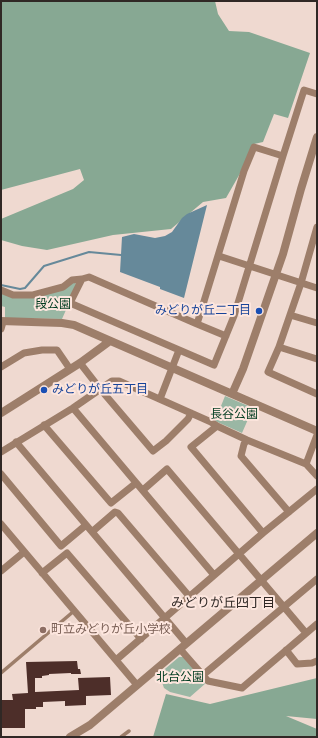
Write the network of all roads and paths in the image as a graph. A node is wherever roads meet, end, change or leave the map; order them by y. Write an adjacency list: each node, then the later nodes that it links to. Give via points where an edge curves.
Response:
1 (317, 94): 3 (street, via 304,90)
2 (317, 137): 8 (street)
3 (283, 156): 6 (street, via 254,147 244,171); 7 (street)
4 (317, 227): 5 (street)
5 (314, 249): 10 (street)
6 (219, 256): 7 (street); 16 (street)
7 (249, 265): 8 (street); 17 (street)
8 (276, 275): 10 (street); 27 (street)
9 (82, 279): 12 (street, via 72,280 63,287 33,295 13,295); 16 (street, via 90,277); 20 (street, via 70,303)
10 (301, 283): 11 (street); 13 (street)
11 (317, 288)
12 (1, 290)
13 (290, 315): 14 (street); 19 (street)
14 (317, 323)
15 (2, 324): 18 (street, via 62,323 74,325)
16 (197, 324): 17 (street)
17 (226, 336): 20 (street, via 214,365)
18 (110, 341): 22 (street); 24 (street)
19 (280, 347): 21 (street); 28 (street, via 268,372)
20 (179, 350): 24 (street)
21 (317, 359)
22 (80, 363): 25 (street); 26 (street)
23 (1, 367): 25 (street, via 24,353 57,350)
24 (173, 368): 27 (street); 29 (street)
25 (70, 369): 31 (street)
26 (101, 390): 29 (street, via 112,381 119,381); 30 (street); 32 (street, via 153,451 188,419)
27 (232, 394): 35 (street)
28 (317, 394)
29 (160, 399): 32 (street)
30 (73, 408): 33 (street); 43 (street)
31 (1, 413)
32 (191, 413): 34 (street)
33 (44, 425): 38 (street); 43 (street, via 110,504)
34 (217, 426): 37 (street); 50 (street, via 191,447)
35 (317, 431)
36 (317, 435): 40 (street)
37 (247, 440): 40 (street); 46 (street, via 241,456)
38 (16, 442): 39 (street); 48 (street)
39 (1, 452)
40 (306, 464): 42 (street)
41 (1, 474): 48 (street, via 61,546)
42 (317, 476)
43 (136, 482): 45 (street)
44 (317, 489): 46 (street)
45 (143, 490): 53 (street, via 167,469); 56 (street)
46 (288, 512): 50 (street)
47 (1, 524): 52 (street)
48 (86, 525): 49 (street)
49 (92, 531): 59 (street, via 115,512 118,513); 62 (street)
50 (263, 532): 53 (street)
51 (317, 532): 58 (street)
52 (24, 552): 54 (street); 55 (street)
53 (239, 554): 56 (street); 58 (street)
54 (1, 571)
55 (42, 572): 61 (street); 65 (street, via 67,553)
56 (214, 575): 59 (street)
57 (317, 579): 60 (street)
58 (261, 580): 60 (street); 66 (street)
59 (189, 596): 62 (street)
60 (284, 607): 64 (street); 72 (street)
61 (74, 611): 69 (street); 71 (lane)
62 (165, 618): 65 (street); 66 (street)
63 (317, 624): 64 (street)
64 (306, 633): 68 (street)
65 (141, 639): 69 (street)
66 (186, 643): 67 (street)
67 (180, 649): 72 (street); 73 (street)
68 (286, 650): 70 (street, via 297,664 312,664); 72 (street, via 242,688 208,681)
69 (116, 660): 73 (street)
70 (317, 661)
71 (1, 673)
72 (203, 675)
73 (137, 685): 75 (street, via 90,725)
74 (129, 731): 76 (lane)
75 (72, 736)
76 (121, 737)

